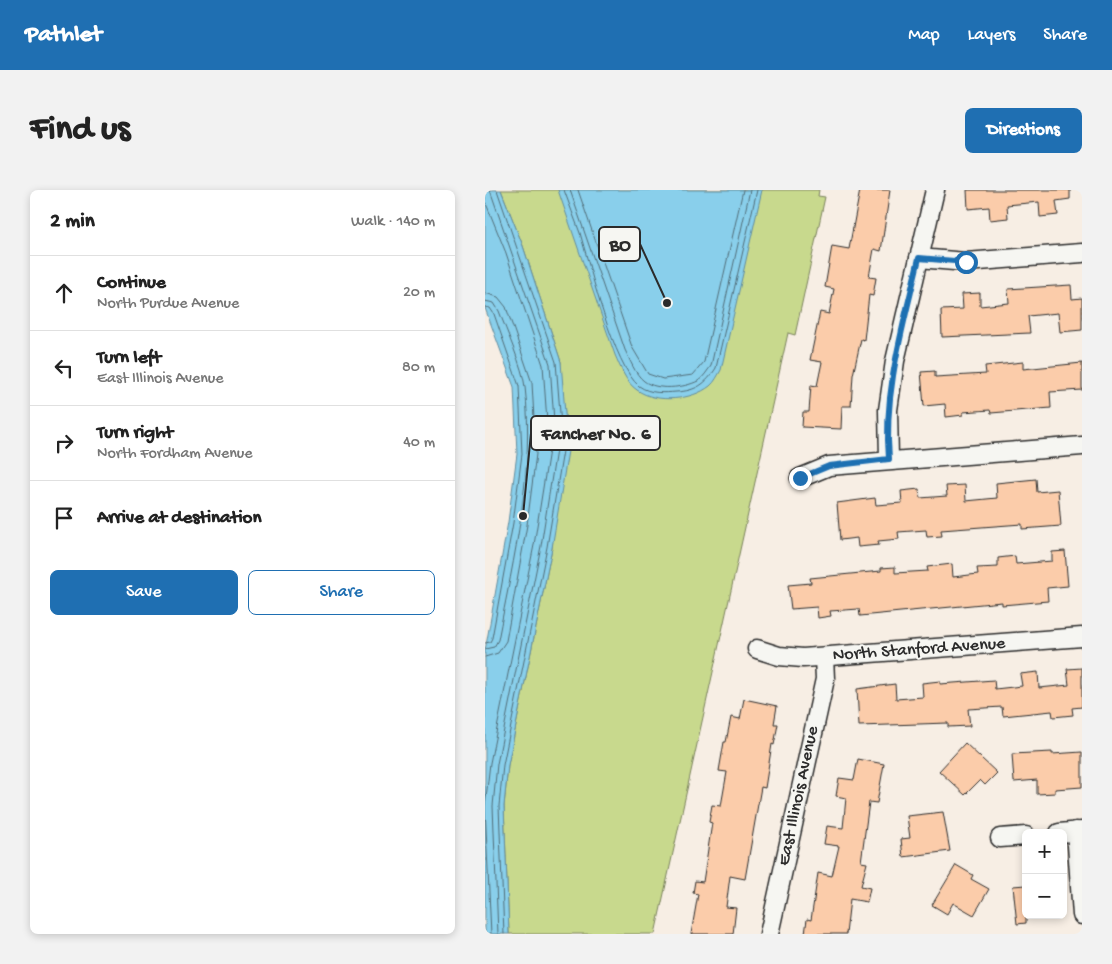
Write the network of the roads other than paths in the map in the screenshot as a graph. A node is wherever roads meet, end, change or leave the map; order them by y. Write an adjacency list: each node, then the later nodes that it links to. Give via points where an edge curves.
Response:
1 (935, 190): 3 (street)
2 (1082, 252): 3 (street, via 966,262)
3 (919, 258): 5 (street, via 888,410)
4 (1082, 446): 5 (street)
5 (889, 459): 6 (street, via 829,466)
6 (800, 478)
7 (1082, 637): 9 (street, North Stanford Avenue)
8 (757, 649): 9 (street, North Stanford Avenue, via 779,656)
9 (823, 657): 14 (street, East Illinois Avenue, via 825,679)
10 (1072, 832): 13 (street)
11 (1022, 836): 12 (street)
12 (1000, 838)
13 (1082, 915)
14 (769, 934)

